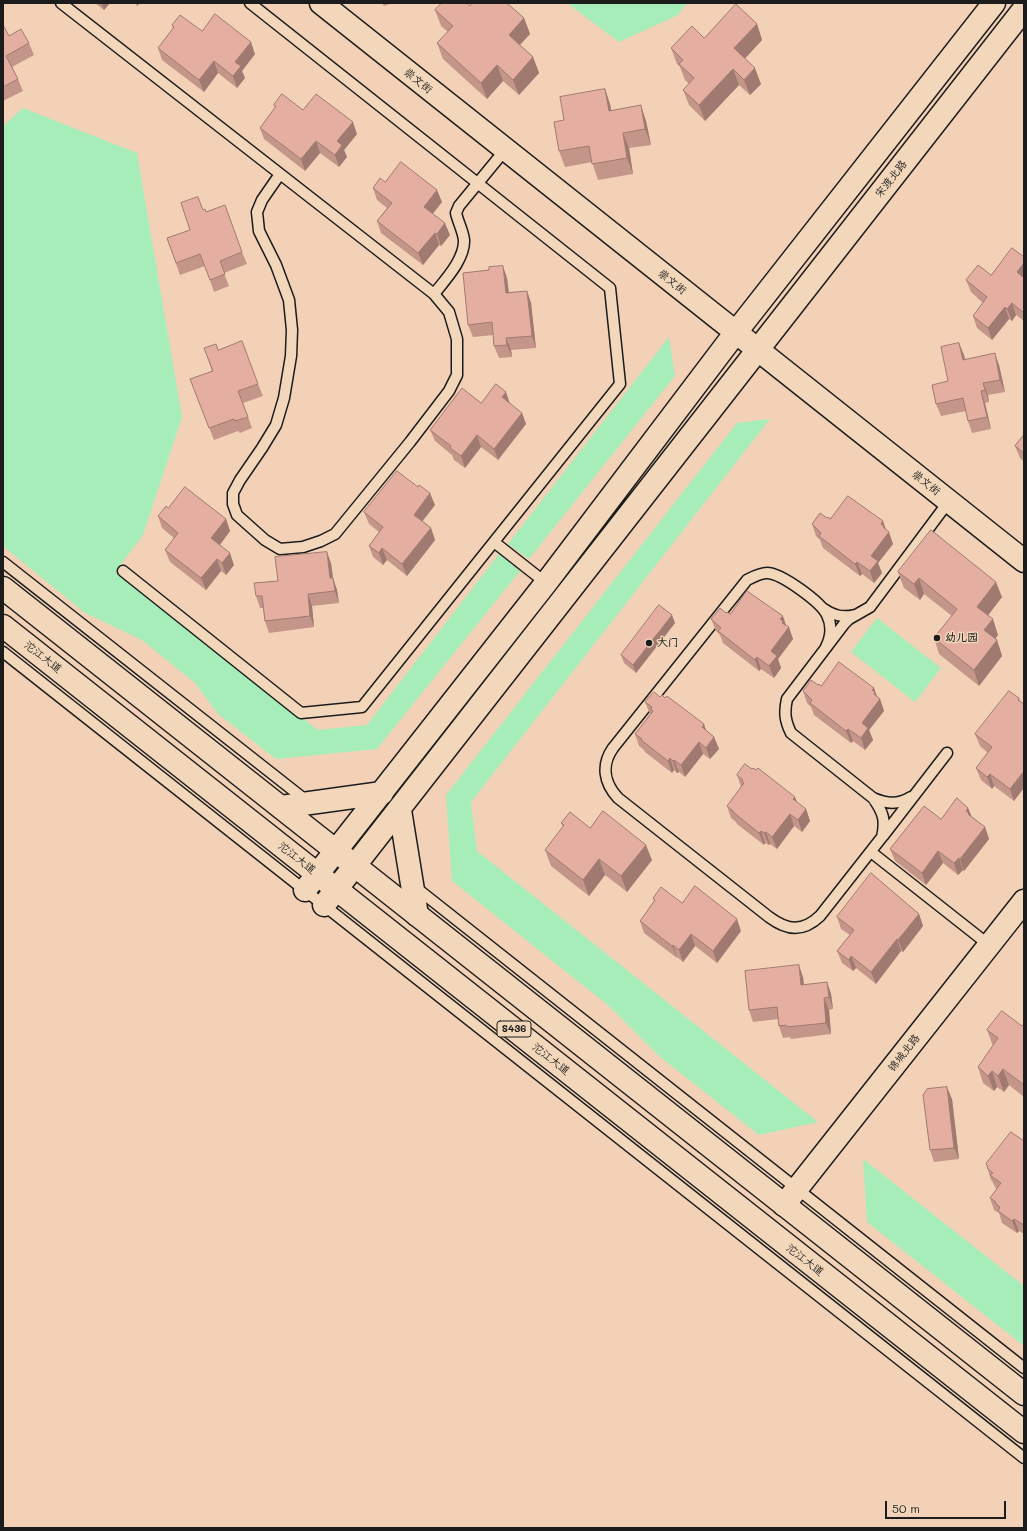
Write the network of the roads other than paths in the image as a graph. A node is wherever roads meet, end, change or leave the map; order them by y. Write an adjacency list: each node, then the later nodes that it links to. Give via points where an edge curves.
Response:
1 (61, 3): 7 (lane)
2 (250, 3): 8 (lane)
3 (321, 3): 6 (main road, 崇文街)
4 (994, 3): 10 (main road)
5 (1024, 9): 11 (main road, 宋渡北路)
6 (505, 150): 8 (lane); 10 (main road, 崇文街)
7 (280, 174): 9 (lane); 9 (lane, via 256,212 259,231 276,265 289,300 291,356 284,398 276,424 233,493 236,515 265,540 280,549 303,547 335,534 449,391 457,375 457,339 449,312)
8 (478, 183): 9 (lane, via 456,213 464,241 462,250 456,264); 13 (lane, via 610,288 620,384)
9 (434, 294)
10 (736, 332): 11 (main road, 崇文街); 17 (main road)
11 (758, 349): 12 (main road, 崇文街); 30 (main road, 宋渡北路)
12 (949, 501): 14 (main road, 崇文街); 20 (lane, via 870,607)
13 (494, 542): 16 (lane, via 362,707 301,713); 17 (lane)
14 (1024, 561)
15 (3, 562): 28 (lane)
16 (123, 571)
17 (546, 583): 25 (main road)
18 (3, 588): 29 (main road, S436)
19 (822, 608): 20 (lane, via 837,616); 22 (lane, via 827,614 831,628); 33 (lane, via 790,581 775,574 761,574 747,580 609,754 605,775 607,784 618,798 783,926 799,928 813,922)
20 (855, 615): 22 (lane, via 844,624)
21 (3, 626): 35 (main road, 沱江大道 / S436)
22 (826, 647): 27 (lane, via 788,699 785,708 787,724 799,740)
23 (3, 652): 35 (lane)
24 (947, 753): 26 (lane)
25 (382, 793): 28 (main road); 32 (main road)
26 (915, 794): 27 (lane, via 895,803); 31 (lane)
27 (873, 798): 31 (lane, via 884,818)
28 (309, 803): 29 (main road)
29 (280, 807): 32 (main road, S436)
30 (400, 810): 34 (main road, 宋渡北路); 36 (main road)
31 (882, 837): 33 (lane)
32 (336, 851): 34 (main road, S436); 35 (main road)
33 (870, 852): 40 (lane)
34 (355, 866): 37 (main road, 宋渡北路); 39 (main road, S436)
35 (311, 882): 37 (main road, 沱江大道 / S436)
36 (412, 885): 39 (main road); 41 (lane)
37 (330, 897): 44 (main road, 沱江大道 / S436); 45 (lane)
38 (1024, 901): 40 (main road, 锦城北路)
39 (417, 915): 41 (main road, S436)
40 (989, 945): 41 (main road, 锦城北路)
41 (791, 1197): 42 (lane); 43 (main road, S436)
42 (1024, 1368)
43 (1024, 1394)
44 (1024, 1432)
45 (1024, 1458)

